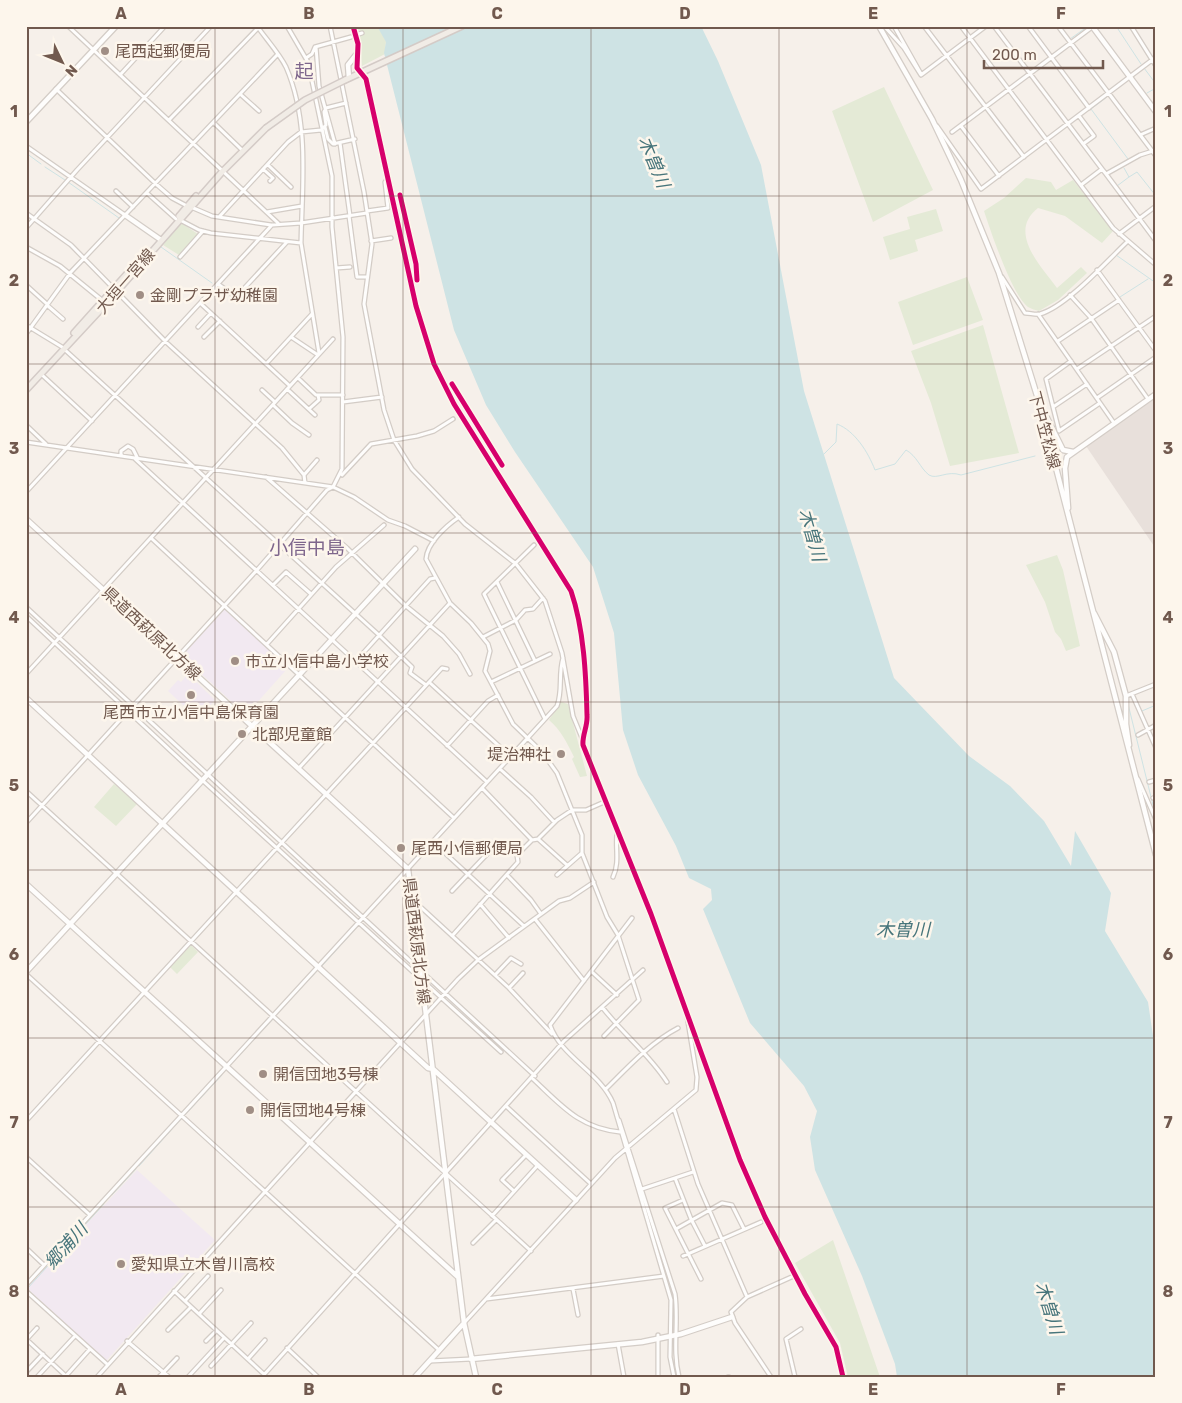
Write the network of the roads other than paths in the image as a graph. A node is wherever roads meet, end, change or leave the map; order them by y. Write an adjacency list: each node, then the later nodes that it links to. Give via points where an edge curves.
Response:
1 (68, 26): 26 (street)
2 (116, 26): 26 (street)
3 (165, 26): 39 (street)
4 (211, 26): 47 (street)
5 (287, 26): 31 (street)
6 (330, 26): 23 (street)
7 (353, 26): 28 (street)
8 (462, 26): 36 (main road, 大垣一宮線)
9 (879, 26): 55 (street, 下中笠松線)
10 (884, 26): 40 (street, via 904,48)
11 (894, 26): 40 (street)
12 (924, 26): 29 (street)
13 (960, 26): 22 (street)
14 (986, 26): 22 (street)
15 (994, 26): 38 (street)
16 (1028, 26): 32 (street)
17 (1058, 26): 24 (street)
18 (1131, 26): 33 (street)
19 (258, 27): 27 (street); 56 (street)
20 (1092, 27): 24 (street); 41 (street)
21 (351, 37): 23 (street)
22 (970, 39): 29 (street); 44 (street)
23 (334, 42): 25 (street); 48 (street)
24 (1070, 43): 32 (street); 46 (street)
25 (316, 47): 31 (street); 37 (street)
26 (93, 50): 39 (street); 43 (street)
27 (277, 55): 45 (street); 63 (street, via 288,74)
28 (357, 55): 36 (street, via 358,68); 42 (street, via 348,65)
29 (947, 56): 40 (street); 49 (street)
30 (1156, 57): 33 (street)
31 (306, 58): 35 (street)
32 (1051, 58): 38 (street); 50 (street)
33 (1152, 60): 34 (street); 41 (street)
34 (1156, 66)
35 (309, 70): 37 (street); 61 (street)
36 (363, 71): 42 (main road, 大垣一宮線); 85 (street)
37 (318, 74): 51 (street)
38 (1029, 74): 44 (street); 59 (street)
39 (120, 75): 47 (street)
40 (921, 75)
41 (1130, 77): 46 (street); 53 (street)
42 (347, 79): 74 (main road, 大垣一宮線, bridge, via 305,100)
43 (56, 89): 57 (street); 66 (street)
44 (1008, 89): 49 (street); 68 (street)
45 (240, 94): 52 (street); 58 (street)
46 (1108, 94): 50 (street); 65 (street)
47 (144, 98): 56 (street); 66 (street)
48 (346, 103): 51 (street); 67 (street)
49 (986, 107): 60 (street); 77 (street)
50 (1089, 108): 54 (street)
51 (325, 110): 61 (street); 71 (street)
52 (259, 111)
53 (1156, 112)
54 (1079, 116): 59 (street); 72 (street, via 1094,136)
55 (932, 119): 83 (street, via 981,189); 128 (street, 下中笠松線)
56 (169, 120): 70 (street)
57 (26, 122)
58 (214, 123): 70 (street); 74 (street)
59 (1067, 124): 68 (street); 72 (street)
60 (960, 126): 64 (street); 83 (street)
61 (323, 128): 63 (street); 71 (street); 105 (street, via 332,176)
62 (1156, 128): 65 (street)
63 (301, 132): 78 (street); 93 (street)
64 (952, 132)
65 (1140, 135): 75 (street)
66 (107, 138): 84 (street); 87 (street)
67 (355, 139): 69 (street); 98 (street)
68 (1047, 140): 77 (street); 88 (street)
69 (340, 143): 71 (street); 101 (street)
70 (194, 144): 81 (street); 87 (street)
71 (334, 144)
72 (1083, 144): 80 (street)
73 (26, 146): 84 (street)
74 (242, 150): 81 (main road, 大垣一宮線)
75 (1154, 151): 76 (street); 82 (street)
76 (1156, 156)
77 (1024, 157): 83 (street)
78 (268, 165): 79 (street); 89 (street)
79 (263, 169): 86 (street, via 273,178); 90 (street)
80 (1102, 169): 82 (street); 88 (street)
81 (222, 172): 90 (street); 96 (main road, 大垣一宮線)
82 (1106, 174): 106 (street)
83 (999, 176)
84 (70, 177): 100 (street); 103 (street)
85 (388, 178): 98 (street, via 385,182 388,208); 277 (street, via 416,306 434,364 454,404 574,598 587,698 588,727)
86 (270, 181)
87 (156, 184): 92 (street); 96 (street)
88 (1081, 185): 112 (street)
89 (292, 187)
90 (244, 190): 97 (street); 102 (street)
91 (116, 191): 95 (street)
92 (147, 193): 95 (street); 104 (street)
93 (302, 206): 97 (street); 108 (street)
94 (1156, 206): 106 (street)
95 (133, 207): 100 (street)
96 (189, 207): 102 (street); 104 (main road, 大垣一宮線)
97 (266, 212): 107 (street)
98 (367, 212): 101 (street); 116 (street)
99 (26, 213): 103 (street)
100 (125, 215): 114 (street); 123 (street)
101 (350, 216): 105 (street); 130 (street, via 357,277)
102 (219, 217): 109 (street)
103 (34, 218): 110 (street); 123 (street)
104 (178, 219): 111 (street); 114 (main road, 大垣一宮線)
105 (332, 219): 108 (street); 126 (street)
106 (1139, 219): 112 (street); 117 (street)
107 (279, 223): 108 (street); 109 (street)
108 (301, 223): 120 (street)
109 (272, 225): 115 (street)
110 (26, 228)
111 (203, 231): 115 (street); 122 (street)
112 (1119, 234): 119 (street)
113 (391, 238): 116 (street)
114 (160, 239): 133 (main road, 大垣一宮線)
115 (258, 239): 118 (street); 131 (street)
116 (371, 240): 130 (street)
117 (1156, 241)
118 (287, 242): 120 (street); 131 (street, via 236,297)
119 (1127, 242): 124 (street); 127 (street)
120 (301, 243): 140 (street)
121 (26, 247): 129 (street)
122 (180, 258)
123 (85, 259): 129 (street); 133 (street)
124 (1156, 265)
125 (350, 267): 126 (street)
126 (336, 268): 174 (street, via 343,337)
127 (1097, 270): 134 (street); 135 (street)
128 (999, 273): 141 (street, via 1025,313); 179 (street, 下中笠松線)
129 (71, 274): 136 (street); 138 (street)
130 (366, 277): 175 (street, via 364,304)
131 (218, 284): 137 (street)
132 (26, 285): 138 (street)
133 (116, 289): 136 (main road, 大垣一宮線); 153 (street); 156 (main road, 大垣一宮線)
134 (1070, 295): 141 (street, via 1050,310); 143 (street)
135 (1119, 300): 143 (street); 148 (street)
136 (103, 301): 156 (main road, 大垣一宮線)
137 (200, 303): 139 (street); 153 (street)
138 (47, 305): 144 (street); 146 (street)
139 (211, 313): 145 (street); 147 (street)
140 (312, 314): 151 (street); 158 (street)
141 (1038, 314): 154 (street)
142 (1156, 316): 148 (street)
143 (1091, 318): 154 (street); 155 (street)
144 (63, 319)
145 (220, 321): 150 (street); 161 (street)
146 (28, 327): 149 (street); 156 (street)
147 (198, 327)
148 (1139, 327): 155 (street); 157 (street)
149 (26, 334)
150 (204, 337)
151 (291, 337): 158 (street); 161 (street)
152 (333, 339): 158 (street)
153 (165, 340): 172 (street); 189 (street)
154 (1058, 341): 160 (street)
155 (1111, 345): 162 (street); 164 (street)
156 (63, 348): 163 (main road, 大垣一宮線); 167 (main road, 大垣一宮線); 172 (street)
157 (1156, 351)
158 (319, 354): 165 (street)
159 (1156, 357): 164 (street)
160 (1071, 361): 162 (street); 182 (street, via 1046,379)
161 (266, 364): 168 (street)
162 (1077, 369): 166 (street)
163 (41, 374): 169 (main road, 大垣一宮線); 186 (street)
164 (1131, 374): 176 (street); 177 (street)
165 (298, 378): 168 (street); 173 (street)
166 (1087, 384): 176 (street); 182 (street)
167 (26, 385)
168 (289, 387): 181 (street); 183 (street)
169 (26, 390)
170 (262, 390): 181 (street)
171 (1156, 394): 177 (street)
172 (115, 395): 186 (street); 199 (street)
173 (318, 395): 174 (street); 183 (street, via 318,400)
174 (343, 396): 178 (street)
175 (382, 397): 178 (street); 191 (street)
176 (1097, 398): 180 (street)
177 (1148, 399): 187 (street)
178 (343, 402): 204 (street)
179 (1038, 402): 195 (street, via 1063,450); 212 (street, 下中笠松線)
180 (1100, 403): 182 (street, via 1059,431); 187 (street)
181 (274, 404): 189 (street); 190 (street, via 292,423)
182 (1052, 407)
183 (309, 409): 184 (street)
184 (315, 414)
185 (453, 419): 191 (street, via 434,431)
186 (92, 421): 194 (street)
187 (1114, 423): 195 (street)
188 (26, 424): 193 (street)
189 (256, 424): 200 (street); 201 (street)
190 (310, 435)
191 (394, 440): 204 (street, via 371,444); 210 (street, via 412,469)
192 (26, 442): 193 (street)
193 (46, 445): 194 (street)
194 (66, 448): 196 (street); 207 (street)
195 (1074, 452): 212 (street, via 1065,462)
196 (121, 456): 197 (street); 197 (street, via 123,448 128,446)
197 (136, 458): 199 (street); 208 (street)
198 (317, 460): 201 (street)
199 (194, 466): 200 (street); 202 (street)
200 (214, 469): 202 (street); 203 (street)
201 (304, 475): 205 (street)
202 (206, 477): 208 (street); 216 (street)
203 (266, 477): 205 (street); 209 (street)
204 (340, 477): 206 (street)
205 (305, 483): 206 (street)
206 (333, 487): 209 (street); 215 (street, via 388,520)
207 (26, 492)
208 (183, 503): 214 (street); 221 (street)
209 (306, 514): 216 (street); 219 (street)
210 (458, 517): 215 (street); 220 (street)
211 (26, 519): 227 (street, 県道西萩原北方線)
212 (1070, 522): 235 (street, 下中笠松線)
213 (384, 525): 219 (street)
214 (151, 538): 227 (street); 231 (street)
215 (434, 541): 222 (street, via 426,560)
216 (279, 544): 221 (street); 225 (street)
217 (534, 545): 220 (street)
218 (415, 549): 224 (street)
219 (353, 554): 224 (street); 225 (street)
220 (516, 564): 223 (street); 229 (street)
221 (257, 570): 226 (street); 231 (street)
222 (436, 578): 230 (street); 232 (street, via 430,579)
223 (497, 582): 238 (street); 240 (street, via 484,594)
224 (382, 583): 232 (street); 236 (street)
225 (322, 584): 228 (street); 236 (street)
226 (273, 585): 228 (street, via 286,572); 234 (street)
227 (105, 589): 243 (street); 248 (street, 県道西萩原北方線)
228 (310, 594): 234 (street)
229 (543, 598): 238 (street); 250 (street)
230 (450, 603): 239 (street); 242 (street)
231 (225, 606): 246 (street); 248 (street)
232 (406, 606): 239 (street); 241 (street)
233 (26, 607): 243 (street)
234 (298, 609): 244 (street); 246 (street)
235 (1093, 612): 264 (street, via 1114,652); 281 (street, 下中笠松線)
236 (355, 613): 241 (street); 244 (street)
237 (26, 616): 245 (street)
238 (516, 620): 240 (street); 251 (street)
239 (429, 626): 249 (street); 257 (street, via 450,643)
240 (501, 628): 242 (street); 253 (street)
241 (380, 636): 249 (street); 252 (street)
242 (483, 637): 259 (street, via 490,651 485,671)
243 (60, 638): 245 (street); 266 (street)
244 (331, 639): 252 (street); 255 (street)
245 (56, 644): 256 (street); 268 (street)
246 (267, 644): 255 (street)
247 (550, 654): 251 (street)
248 (178, 657): 266 (street); 272 (street, 県道西萩原北方線)
249 (402, 657): 258 (street); 260 (street, via 412,667 410,673)
250 (563, 658): 270 (street, via 559,671 560,697 557,706); 277 (street, via 573,716)
251 (535, 661): 253 (street)
252 (355, 662): 258 (street)
253 (520, 668): 259 (street); 270 (street)
254 (447, 669): 260 (street, via 442,668)
255 (298, 673): 269 (street); 272 (street)
256 (26, 674)
257 (470, 674)
258 (378, 682): 267 (street); 269 (street)
259 (491, 682): 263 (street)
260 (428, 683): 267 (street); 271 (street)
261 (1156, 684): 262 (street)
262 (1132, 694): 264 (street); 274 (street)
263 (498, 695): 271 (street, via 488,701); 276 (street, via 513,724)
264 (1126, 696): 281 (street)
265 (26, 698): 282 (street)
266 (133, 706): 268 (street); 286 (street)
267 (405, 708): 278 (street); 279 (street)
268 (128, 711): 282 (street); 288 (street)
269 (346, 717): 278 (street); 284 (street)
270 (545, 719): 276 (street)
271 (472, 720): 279 (street); 283 (street)
272 (252, 725): 284 (street, 県道西萩原北方線); 286 (street)
273 (1156, 725): 274 (street)
274 (1148, 729): 275 (street); 280 (street)
275 (1138, 735)
276 (528, 738): 283 (street); 297 (street, via 557,773)
277 (582, 738): 303 (street)
278 (372, 742): 294 (street); 298 (street)
279 (447, 746): 290 (street)
280 (1156, 748)
281 (1128, 750): 287 (street, 下中笠松線)
282 (88, 756): 296 (street); 302 (street)
283 (511, 757): 285 (street)
284 (300, 768): 294 (street, 県道西萩原北方線)
285 (500, 769): 290 (street); 300 (street)
286 (207, 774): 288 (street); 306 (street)
287 (1136, 776): 299 (street); 311 (street, 下中笠松線)
288 (202, 780): 302 (street); 308 (street)
289 (1156, 780): 291 (street)
290 (487, 782): 292 (street)
291 (1148, 782)
292 (482, 788): 298 (street); 305 (street)
293 (26, 791): 296 (street)
294 (326, 793): 306 (street); 313 (street, 県道西萩原北方線)
295 (602, 803): 297 (street, via 586,810)
296 (42, 806): 301 (street); 314 (street)
297 (572, 810): 300 (street); 310 (street, via 582,835)
298 (454, 818): 307 (street)
299 (1156, 820)
300 (554, 822): 304 (street)
301 (26, 823)
302 (162, 824): 314 (street); 322 (street)
303 (617, 832): 318 (street, via 618,857); 355 (street)
304 (538, 839): 305 (street); 312 (street)
305 (532, 840): 316 (street, via 517,855 518,862)
306 (281, 842): 308 (street); 327 (street)
307 (433, 842): 313 (street); 315 (street)
308 (276, 847): 322 (street); 330 (street)
309 (499, 853): 315 (street, via 489,852)
310 (582, 853): 312 (street); 319 (street)
311 (1156, 855)
312 (567, 865): 317 (street)
313 (408, 869): 324 (street, 県道西萩原北方線); 327 (street)
314 (116, 874): 331 (street); 336 (street)
315 (469, 875): 321 (street); 323 (street)
316 (507, 875): 323 (street); 326 (street)
317 (557, 875)
318 (614, 877)
319 (594, 882): 326 (street); 333 (street, via 607,917)
320 (26, 884): 331 (street)
321 (452, 891)
322 (236, 892): 336 (street); 339 (street)
323 (489, 894): 325 (street); 332 (street)
324 (413, 900): 334 (street); 341 (street, 県道西萩原北方線)
325 (480, 904): 334 (street); 335 (street)
326 (541, 914): 329 (street)
327 (364, 916): 330 (street); 341 (street)
328 (632, 918): 333 (street)
329 (535, 919): 332 (street); 348 (street)
330 (358, 922): 339 (street); 346 (street)
331 (70, 924): 343 (street); 350 (street)
332 (524, 926): 335 (street)
333 (618, 935): 342 (street); 347 (street)
334 (452, 936): 337 (street)
335 (509, 938): 337 (street)
336 (190, 942): 350 (street); 357 (street)
337 (478, 960): 345 (street); 351 (street)
338 (521, 964): 345 (street, via 511,958)
339 (318, 966): 357 (street); 363 (street)
340 (643, 970): 347 (street)
341 (421, 971): 346 (street, 県道西萩原北方線); 351 (street)
342 (592, 972): 348 (street); 352 (street)
343 (26, 973): 362 (street)
344 (523, 973): 349 (street)
345 (495, 975): 349 (street)
346 (422, 980): 353 (street); 356 (street, 県道西萩原北方線)
347 (632, 980): 352 (street); 358 (street, via 639,1000)
348 (584, 982): 360 (street, via 552,1020 550,1025)
349 (509, 988): 360 (street)
350 (145, 992): 362 (street); 367 (street)
351 (445, 993): 353 (street); 369 (street)
352 (617, 994): 354 (street)
353 (441, 997): 356 (street); 365 (street)
354 (602, 1007): 358 (street); 364 (street)
355 (687, 1013): 374 (street, via 698,1084 693,1094); 412 (street, via 740,1160)
356 (426, 1014): 363 (street); 368 (street, 県道西萩原北方線)
357 (272, 1016): 367 (street); 372 (street)
358 (614, 1023): 361 (street); 366 (street)
359 (678, 1028): 366 (street)
360 (555, 1035): 364 (street)
361 (604, 1036)
362 (100, 1041): 375 (street); 377 (street)
363 (400, 1042): 368 (street); 372 (street)
364 (563, 1045): 369 (street); 371 (street)
365 (501, 1052)
366 (644, 1054): 370 (street); 371 (street)
367 (227, 1066): 375 (street); 380 (street)
368 (433, 1069): 378 (street); 386 (street, 県道西萩原北方線)
369 (534, 1077): 373 (street); 379 (street, via 582,1122)
370 (667, 1082)
371 (606, 1089): 376 (street)
372 (356, 1093): 380 (street); 386 (street)
373 (507, 1107): 378 (street); 388 (street)
374 (674, 1109): 381 (street); 385 (street)
375 (181, 1116): 390 (street); 395 (street)
376 (617, 1117): 379 (street); 381 (street)
377 (26, 1121)
378 (492, 1123): 382 (street); 386 (street)
379 (620, 1132): 381 (street)
380 (310, 1141): 390 (street); 400 (street)
381 (627, 1146): 388 (street); 389 (street); 414 (street)
382 (526, 1155): 384 (street); 391 (street, via 502,1180)
383 (26, 1157): 395 (street)
384 (538, 1165): 391 (street); 392 (street)
385 (693, 1172): 387 (street); 394 (street)
386 (445, 1174): 396 (street); 400 (street); 415 (street, 県道西萩原北方線)
387 (675, 1178): 389 (street); 393 (street)
388 (591, 1184): 392 (street)
389 (642, 1189): 436 (street, via 675,1294)
390 (264, 1190): 411 (street); 421 (street)
391 (514, 1191): 396 (street)
392 (576, 1200): 407 (street)
393 (683, 1200): 397 (street); 401 (street, via 665,1208)
394 (710, 1209): 397 (street); 402 (street, via 722,1203 732,1205); 403 (street)
395 (90, 1215): 410 (street)
396 (492, 1216): 398 (street)
397 (691, 1219): 401 (street); 405 (street)
398 (496, 1220): 404 (street); 407 (street)
399 (761, 1222): 402 (street)
400 (400, 1224): 411 (street); 415 (street)
401 (676, 1229): 408 (street)
402 (744, 1229): 403 (street)
403 (723, 1238): 405 (street); 422 (street)
404 (473, 1243)
405 (705, 1246): 408 (street)
406 (26, 1248): 410 (street)
407 (530, 1251): 423 (street)
408 (689, 1253): 409 (street); 416 (street)
409 (683, 1256)
410 (44, 1265): 417 (street)
411 (355, 1273): 445 (street); 447 (street)
412 (796, 1275): 422 (street); 474 (street, via 836,1347)
413 (208, 1276): 424 (street)
414 (664, 1276): 418 (street); 436 (street, via 671,1300)
415 (458, 1277): 430 (street, 県道西萩原北方線)
416 (702, 1279)
417 (26, 1285)
418 (574, 1289): 423 (street); 427 (street)
419 (221, 1290): 426 (street)
420 (26, 1291): 435 (street)
421 (173, 1291): 424 (street); 441 (street)
422 (747, 1298): 428 (street, via 734,1308)
423 (486, 1300): 430 (street)
424 (185, 1301): 425 (street)
425 (191, 1307): 426 (street); 433 (street)
426 (199, 1314): 434 (street)
427 (578, 1315)
428 (732, 1317): 436 (street); 472 (street)
429 (252, 1323): 444 (street)
430 (464, 1323): 447 (street); 450 (street, 県道西萩原北方線)
431 (37, 1328): 439 (street)
432 (801, 1329): 473 (street, via 786,1339)
433 (168, 1330)
434 (216, 1331): 438 (street); 442 (street)
435 (75, 1336): 446 (street); 453 (street)
436 (674, 1336): 437 (street); 470 (street, via 670,1357); 471 (street)
437 (659, 1337): 443 (street); 469 (street)
438 (224, 1338): 444 (street); 464 (street)
439 (26, 1340): 448 (street)
440 (265, 1340): 451 (street)
441 (127, 1341): 454 (street); 457 (street)
442 (206, 1341)
443 (618, 1344): 450 (street); 468 (street)
444 (232, 1345): 451 (street); 455 (street)
445 (287, 1348): 459 (street); 465 (street)
446 (90, 1349): 454 (street); 458 (street)
447 (439, 1350): 452 (street)
448 (43, 1354): 453 (street); 456 (street)
449 (177, 1358): 457 (street)
450 (471, 1358): 452 (street); 467 (street, 県道西萩原北方線)
451 (248, 1359): 459 (street)
452 (429, 1361): 466 (street)
453 (51, 1362): 458 (street); 460 (street)
454 (107, 1364): 461 (street)
455 (211, 1366)
456 (27, 1371)
457 (163, 1372): 462 (street); 463 (street)
458 (66, 1376)
459 (264, 1376)
460 (37, 1377)
461 (97, 1377)
462 (159, 1377)
463 (169, 1377)
464 (188, 1377)
465 (318, 1377)
466 (415, 1377)
467 (476, 1377)
468 (624, 1377)
469 (658, 1377)
470 (674, 1377)
471 (679, 1377)
472 (771, 1377)
473 (795, 1377)
474 (842, 1377)

